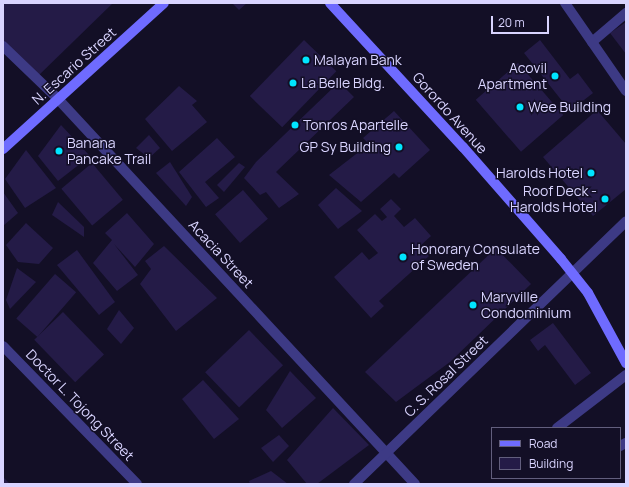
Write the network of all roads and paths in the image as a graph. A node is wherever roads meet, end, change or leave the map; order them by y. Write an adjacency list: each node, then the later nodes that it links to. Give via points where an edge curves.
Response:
1 (164, 3): 8 (main road, N. Escario Street)
2 (330, 3): 11 (main road, Gorordo Avenue, via 463,147)
3 (565, 3): 5 (street)
4 (626, 13): 5 (street)
5 (592, 42): 7 (street)
6 (3, 46): 8 (street, Acacia Street)
7 (626, 91)
8 (58, 99): 9 (main road, N. Escario Street); 16 (street, Acacia Street)
9 (3, 149)
10 (626, 221): 11 (street, C. S. Rosal Street)
11 (572, 273): 13 (main road, Gorordo Avenue, via 588,294); 16 (street, C. S. Rosal Street)
12 (3, 346): 17 (street, Doctor L. Tojong Street)
13 (626, 363)
14 (626, 375): 15 (street)
15 (558, 427)
16 (386, 453): 18 (street, C. S. Rosal Street); 19 (street, Acacia Street)
17 (137, 484)
18 (354, 484)
19 (415, 484)

